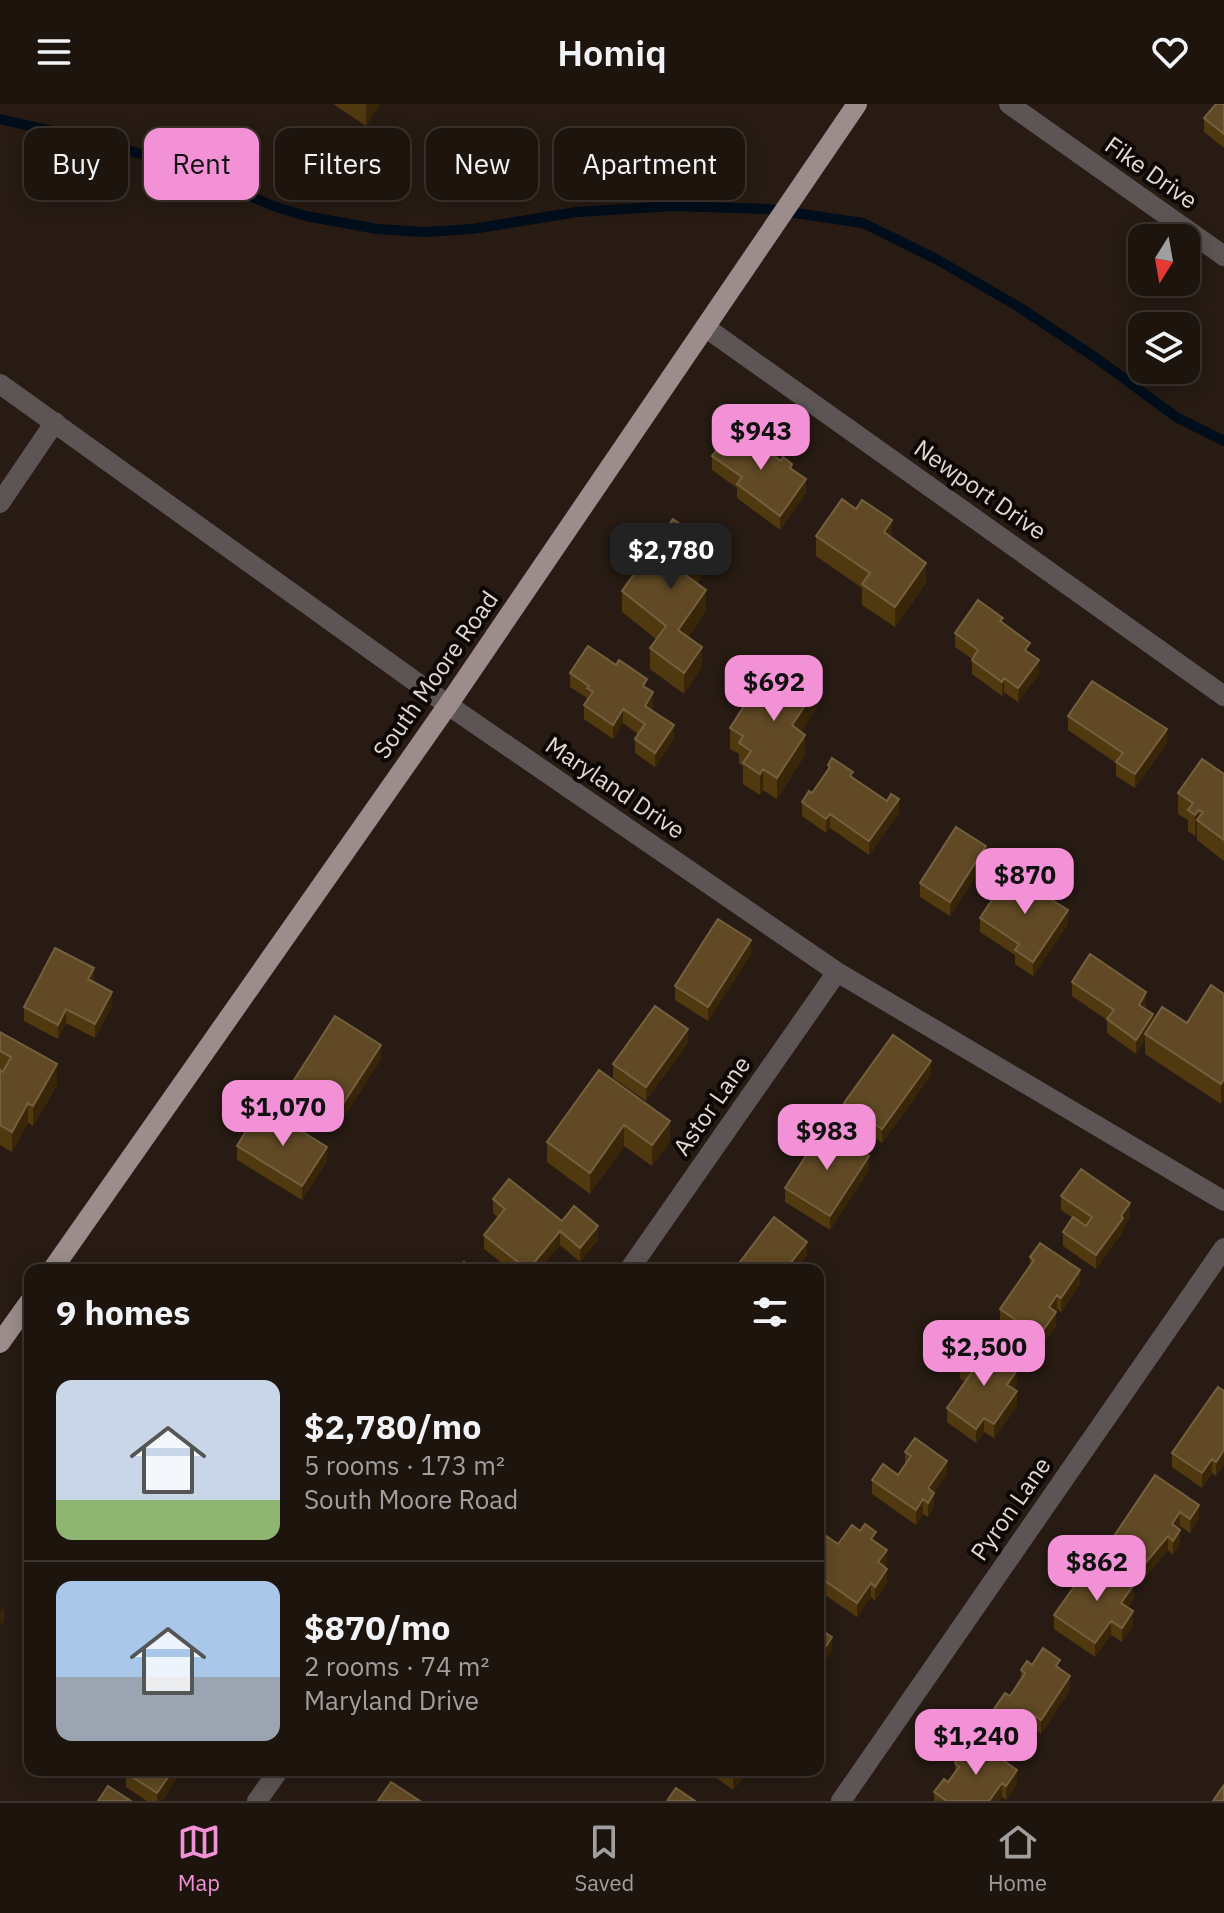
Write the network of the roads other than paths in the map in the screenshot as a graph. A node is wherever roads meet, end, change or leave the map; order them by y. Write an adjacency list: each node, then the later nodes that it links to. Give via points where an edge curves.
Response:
1 (857, 104): 4 (main road, South Moore Road)
2 (1009, 104): 3 (street, Fike Drive)
3 (1224, 256)
4 (705, 327): 8 (street, Newport Drive); 9 (main road, South Moore Road)
5 (0, 384): 6 (street, Maryland Drive)
6 (55, 422): 7 (street); 9 (street, Maryland Drive)
7 (0, 503)
8 (1224, 696)
9 (448, 705): 10 (street, Maryland Drive); 13 (main road, South Moore Road)
10 (837, 972): 11 (street, Maryland Drive); 14 (street, Astor Lane)
11 (1224, 1201)
12 (1224, 1248): 19 (street, Pyron Lane)
13 (56, 1264)
14 (633, 1264)
15 (24, 1309): 16 (main road)
16 (0, 1343)
17 (275, 1776): 18 (street)
18 (257, 1801)
19 (841, 1801)

